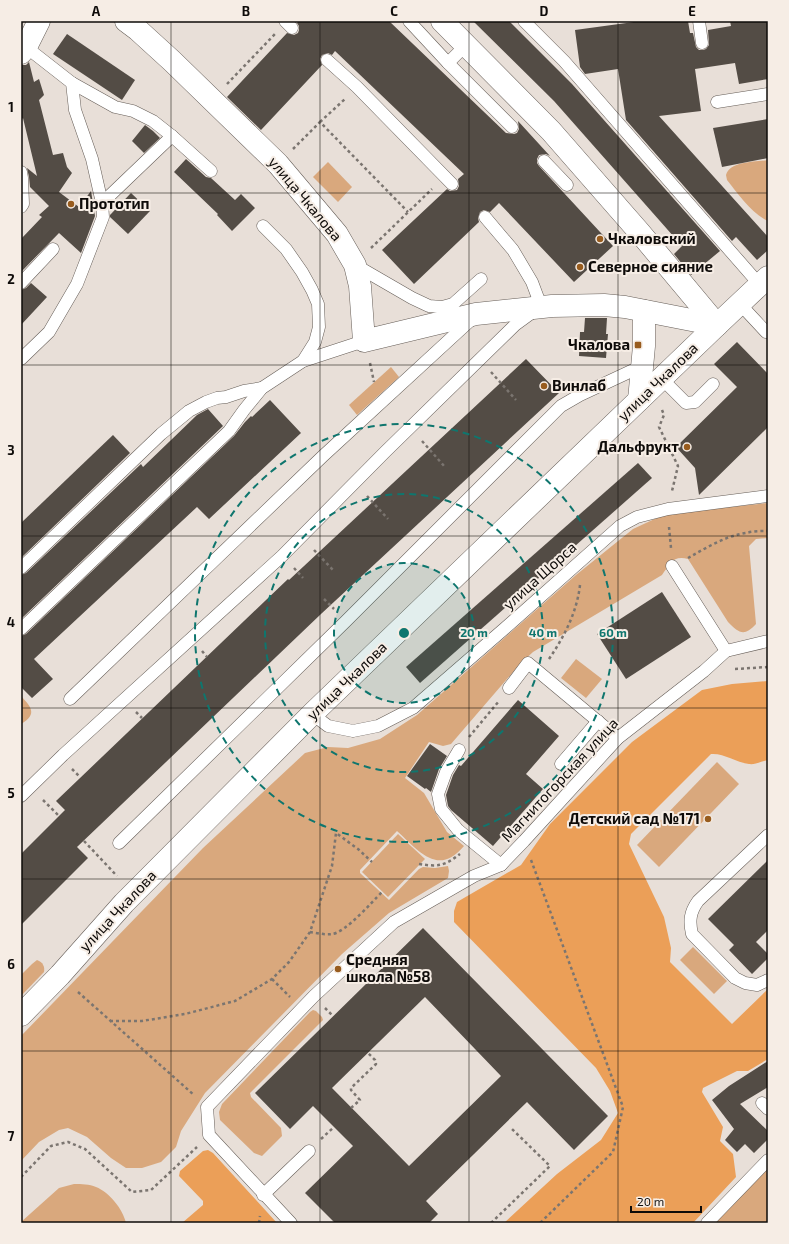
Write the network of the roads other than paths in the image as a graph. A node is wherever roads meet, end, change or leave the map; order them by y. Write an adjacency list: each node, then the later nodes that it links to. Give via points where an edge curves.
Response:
1 (39, 21): 9 (street)
2 (126, 21): 27 (street, улица Чкалова, via 172,61 278,164 337,234)
3 (409, 21): 11 (lane)
4 (442, 21): 8 (street)
5 (524, 21): 29 (lane, via 564,61)
6 (699, 21): 7 (lane)
7 (702, 43)
8 (466, 45): 11 (lane); 35 (street, via 551,131)
9 (23, 50): 12 (lane)
10 (327, 60): 20 (lane)
11 (448, 63): 15 (lane)
12 (72, 83): 16 (lane, via 115,107 132,110 153,121); 22 (lane, via 75,110 92,159)
13 (768, 94): 14 (lane)
14 (717, 102)
15 (512, 127)
16 (172, 136): 18 (lane); 22 (lane)
17 (544, 161): 21 (lane)
18 (211, 171)
19 (21, 172): 23 (lane)
20 (449, 180)
21 (567, 185)
22 (102, 203): 38 (lane, via 103,216 77,284 49,332)
23 (21, 207)
24 (485, 217): 32 (lane, via 513,250 532,282)
25 (263, 226): 39 (lane, via 286,249 302,272 318,304 319,326 315,342)
26 (53, 249): 30 (lane)
27 (355, 265): 28 (lane, via 429,306 442,307 453,304); 37 (street, улица Чкалова, via 360,286)
28 (481, 279)
29 (764, 281): 31 (street, улица Чкалова)
30 (21, 283)
31 (740, 304): 35 (street, улица Чкалова); 36 (lane)
32 (541, 306): 33 (street, via 604,305); 34 (street); 58 (lane, via 516,325 282,556)
33 (644, 311): 35 (street); 40 (street)
34 (476, 314): 37 (street); 52 (lane)
35 (717, 325): 41 (street, улица Чкалова)
36 (768, 332)
37 (364, 341): 39 (lane)
38 (21, 359)
39 (303, 362): 43 (lane)
40 (642, 366): 44 (street); 60 (lane, via 561,406)
41 (661, 378): 42 (lane, via 686,403 694,402); 44 (street, улица Чкалова)
42 (713, 384)
43 (262, 388): 47 (lane, via 216,398 189,411 161,434); 48 (lane, via 229,431)
44 (639, 400): 53 (street, улица Чкалова)
45 (768, 496): 53 (lane, улица Щорса, via 668,509 637,517 620,526 413,708 378,726 353,731 328,726)
46 (672, 566): 50 (lane)
47 (21, 568)
48 (21, 629)
49 (768, 641): 50 (lane, Магнитогорская улица)
50 (726, 652): 55 (lane, Магнитогорская улица)
51 (509, 688): 54 (lane, via 528,663)
52 (70, 699)
53 (312, 714): 63 (street, улица Чкалова, via 124,903)
54 (598, 721): 55 (lane); 57 (lane)
55 (618, 738): 61 (lane, Магнитогорская улица)
56 (459, 750): 61 (lane, via 446,772 438,794 441,809 458,830)
57 (561, 764)
58 (21, 796)
59 (768, 835): 62 (lane, via 698,901 690,915 692,934 734,978 757,985)
60 (119, 843)
61 (501, 865): 66 (lane, Магнитогорская улица, via 474,876 394,922 302,1008 207,1107 209,1136)
62 (768, 980)
63 (21, 1015)
64 (309, 1151): 66 (lane)
65 (768, 1160): 68 (lane)
66 (263, 1195): 67 (lane)
67 (290, 1223)
68 (707, 1223)

